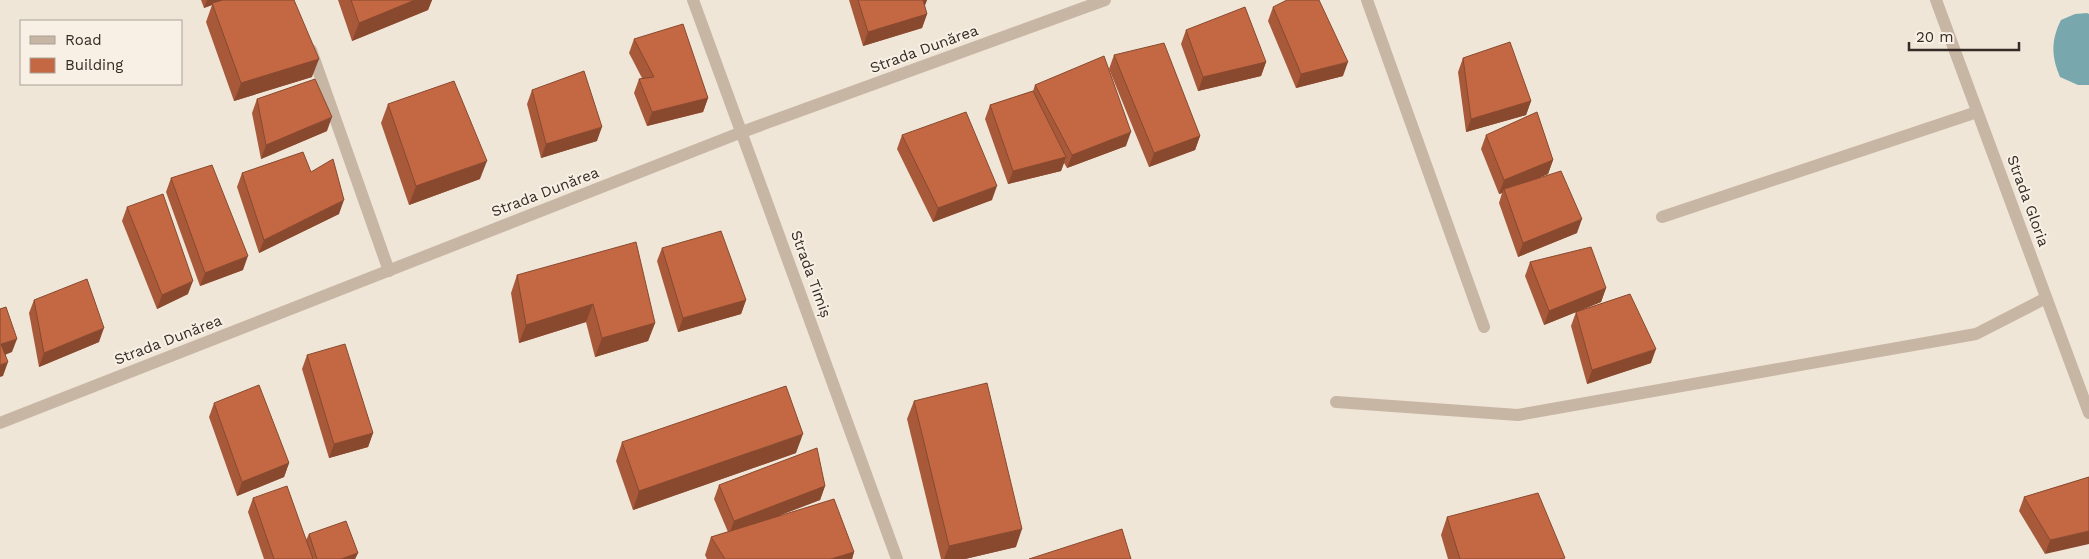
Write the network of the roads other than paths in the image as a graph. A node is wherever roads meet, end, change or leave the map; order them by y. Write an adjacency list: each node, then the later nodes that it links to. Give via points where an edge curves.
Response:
1 (693, 0): 7 (street, Strada Timiș)
2 (1105, 0): 7 (street, Strada Dunărea)
3 (1367, 0): 11 (street)
4 (1936, 0): 6 (street, Strada Gloria)
5 (307, 37): 9 (street)
6 (1977, 112): 8 (street); 10 (street, Strada Gloria)
7 (742, 132): 9 (street, Strada Dunărea); 15 (street, Strada Timiș)
8 (1662, 217)
9 (389, 270): 14 (street, Strada Dunărea)
10 (2046, 298): 12 (street, via 1976,334 1518,415); 13 (street, Strada Gloria)
11 (1484, 327)
12 (1336, 402)
13 (2089, 413)
14 (0, 423)
15 (897, 559)

